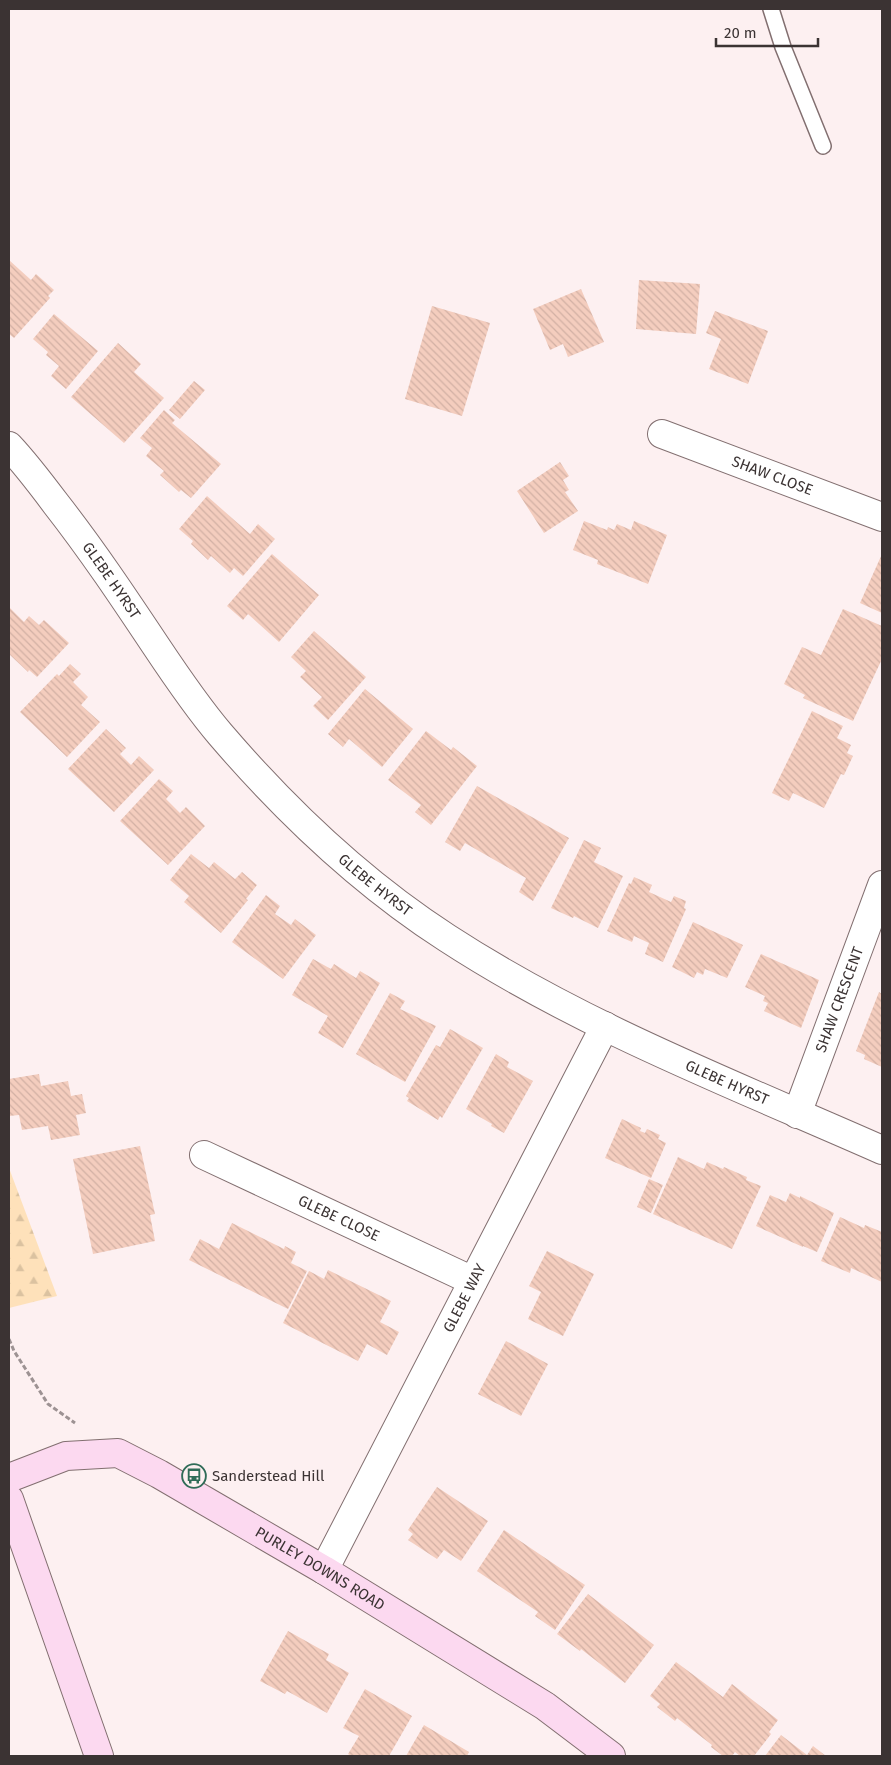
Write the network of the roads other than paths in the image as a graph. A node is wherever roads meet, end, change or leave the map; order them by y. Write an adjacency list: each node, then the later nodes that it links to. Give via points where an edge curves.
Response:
1 (771, 9): 2 (lane)
2 (823, 146)
3 (662, 434): 5 (street, SHAW CLOSE)
4 (9, 446): 7 (street, GLEBE HYRST, via 68,520 208,718 292,811 383,892 445,937 508,976)
5 (882, 517)
6 (882, 885): 8 (street, SHAW CRESCENT)
7 (605, 1026): 8 (street, GLEBE HYRST); 11 (street, GLEBE WAY)
8 (797, 1114): 9 (street, GLEBE HYRST)
9 (882, 1150)
10 (204, 1155): 11 (street, GLEBE CLOSE)
11 (473, 1281): 14 (street, GLEBE WAY)
12 (9, 1478): 14 (street, PURLEY DOWNS ROAD, via 66,1456 118,1452)
13 (9, 1499): 15 (street)
14 (324, 1570): 16 (street, PURLEY DOWNS ROAD, via 545,1706)
15 (99, 1756)
16 (611, 1756)

